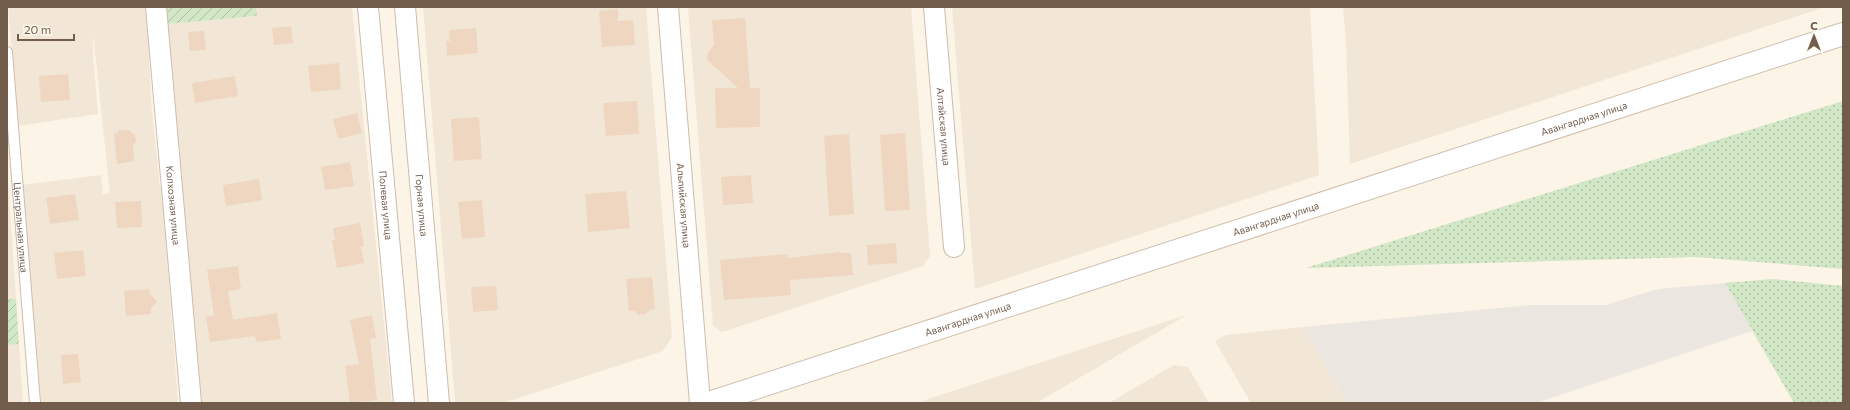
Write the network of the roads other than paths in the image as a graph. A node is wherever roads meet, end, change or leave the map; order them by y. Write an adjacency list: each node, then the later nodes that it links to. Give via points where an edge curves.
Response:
1 (156, 7): 10 (street, Колхозная улица)
2 (368, 7): 11 (street, Полевая улица)
3 (405, 7): 12 (street, Горная улица)
4 (668, 7): 13 (street, Альпийская улица)
5 (934, 7): 8 (street, Алтайская улица)
6 (1843, 34): 14 (main road, Авангардная улица)
7 (7, 52): 9 (lane, Центральная улица)
8 (954, 247)
9 (35, 403)
10 (191, 403)
11 (404, 403)
12 (439, 403)
13 (700, 403)
14 (709, 403)

